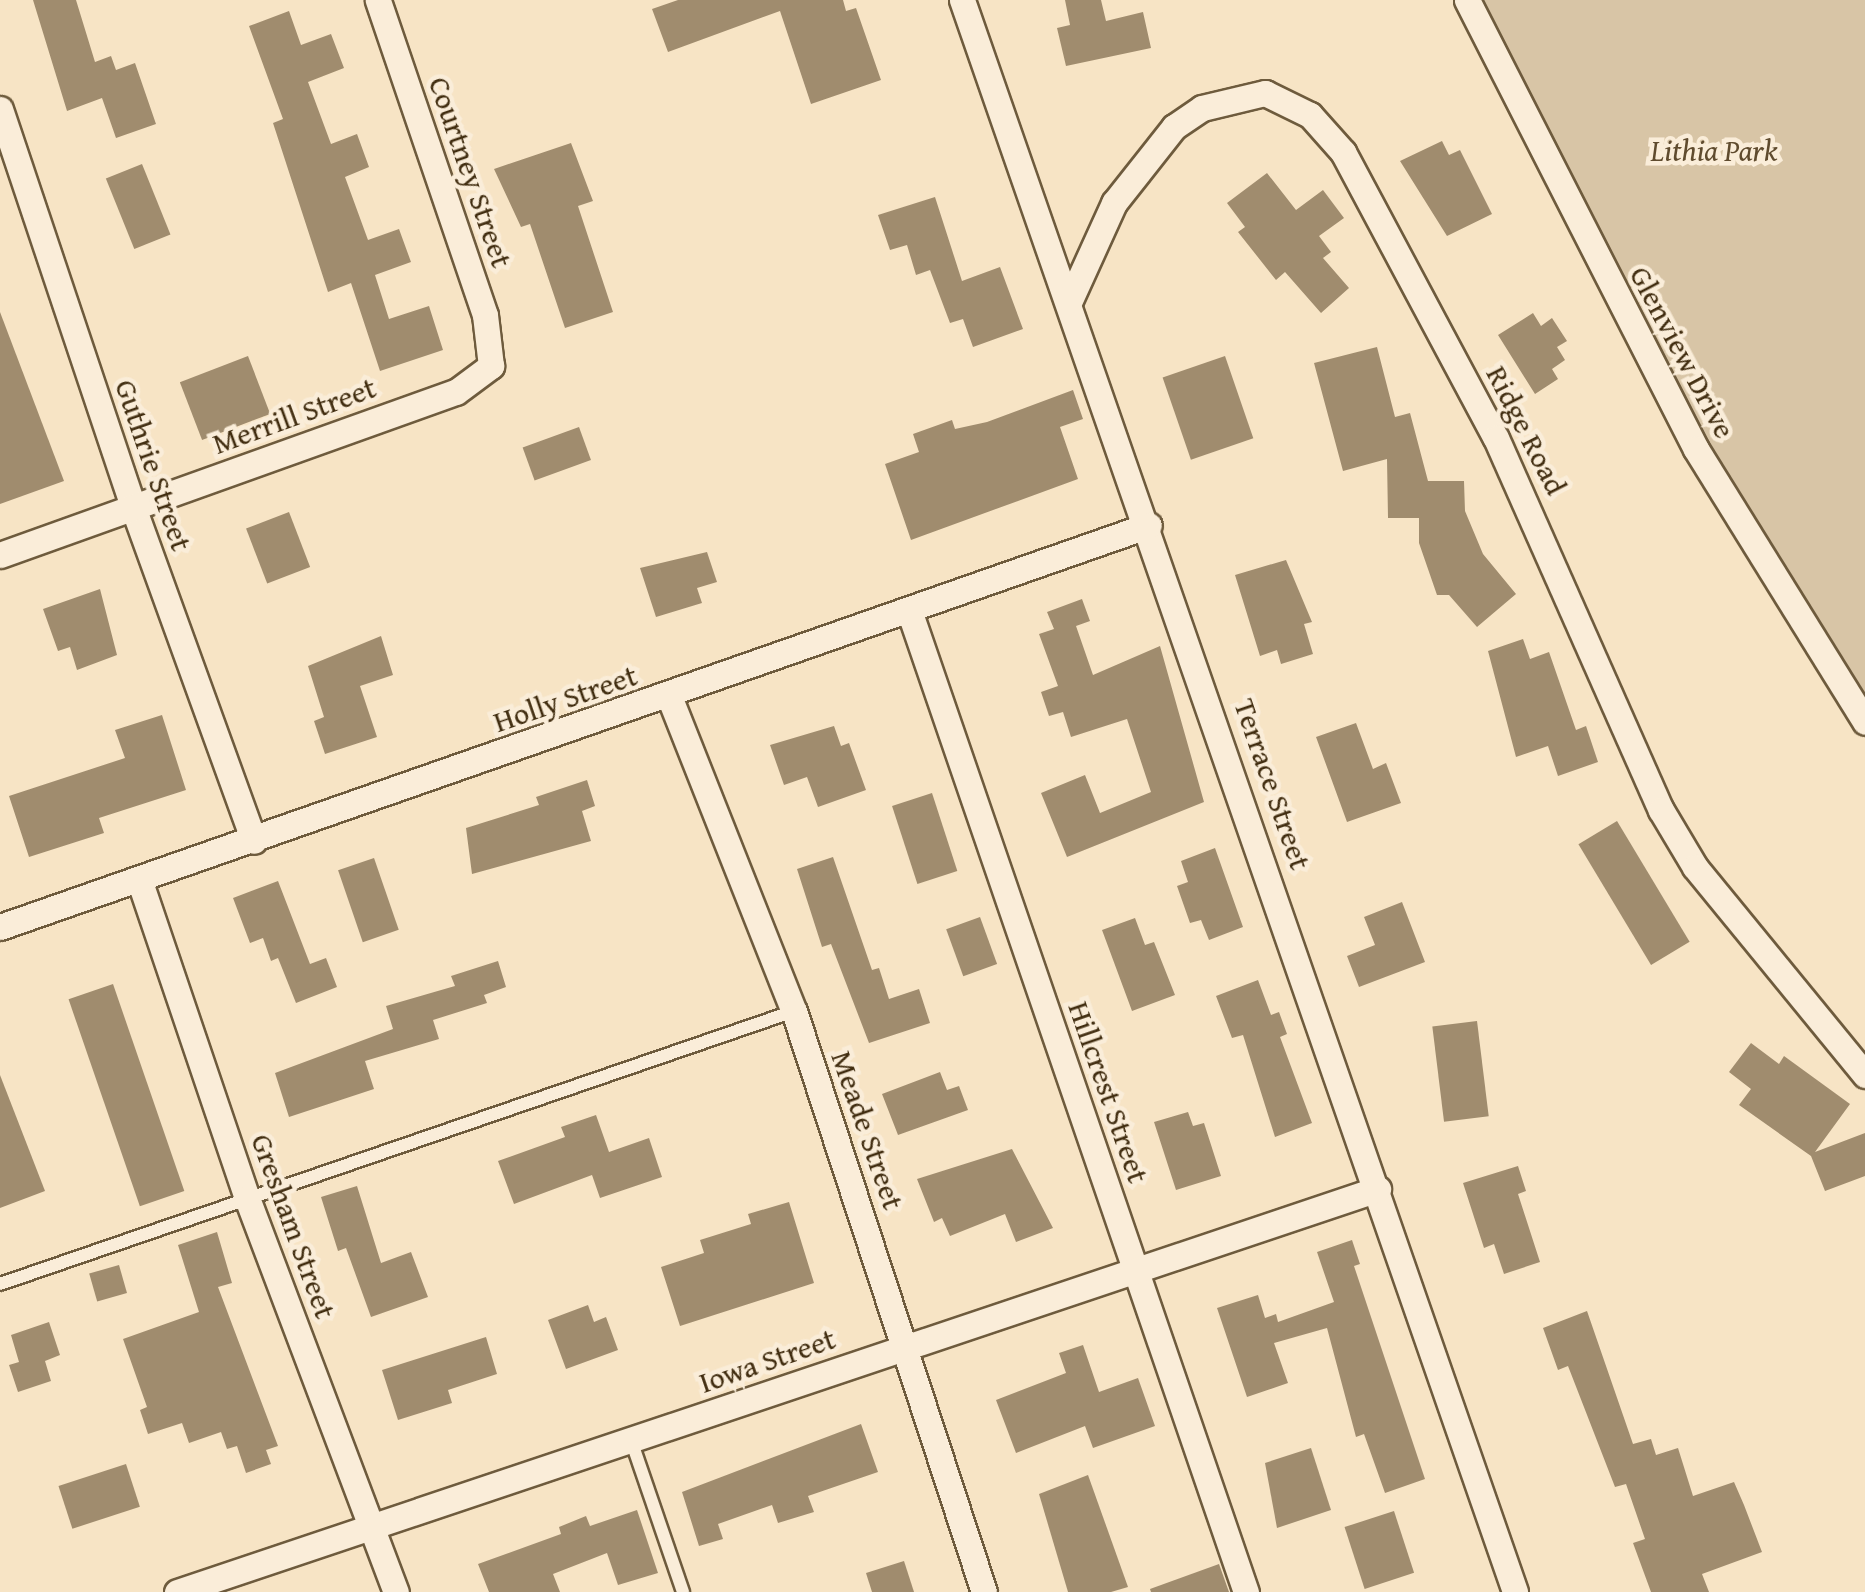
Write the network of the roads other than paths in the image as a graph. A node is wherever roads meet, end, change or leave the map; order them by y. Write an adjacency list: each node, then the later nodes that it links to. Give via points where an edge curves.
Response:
1 (378, 0): 6 (street, Courtney Street, via 485,315)
2 (962, 0): 5 (street, Terrace Street)
3 (1466, 0): 12 (street, Glenview Drive, via 1696,448)
4 (0, 108): 7 (street, Guthrie Street)
5 (1070, 300): 8 (street, Terrace Street); 17 (street, Ridge Road, via 1114,203 1174,127 1202,108 1265,93 1310,115 1343,152 1519,485 1661,810 1696,866)
6 (491, 366): 7 (street, Merrill Street, via 456,392)
7 (133, 507): 9 (street, Merrill Street); 13 (street, Guthrie Street)
8 (1149, 525): 10 (street, Holly Street); 18 (street, Terrace Street)
9 (0, 555)
10 (910, 613): 11 (street, Holly Street); 20 (street, Hillcrest Street)
11 (670, 696): 13 (street, Holly Street); 16 (street, Meade Street)
12 (1865, 722)
13 (254, 841): 14 (street, Holly Street)
14 (139, 880): 15 (street, Holly Street); 19 (street, Gresham Street)
15 (0, 927)
16 (794, 1011): 19 (lane); 22 (street, Meade Street)
17 (1865, 1076)
18 (1378, 1189): 20 (street, Iowa Street); 30 (street, Terrace Street)
19 (247, 1198): 21 (lane); 24 (street, Gresham Street)
20 (1136, 1269): 22 (street, Iowa Street); 29 (street, Hillcrest Street)
21 (0, 1284)
22 (908, 1347): 23 (street, Iowa Street); 28 (street, Meade Street)
23 (631, 1440): 24 (street, Iowa Street); 27 (lane)
24 (374, 1525): 25 (street, Iowa Street); 26 (street, Gresham Street)
25 (177, 1592)
26 (396, 1592)
27 (684, 1592)
28 (984, 1592)
29 (1246, 1592)
30 (1515, 1592)

